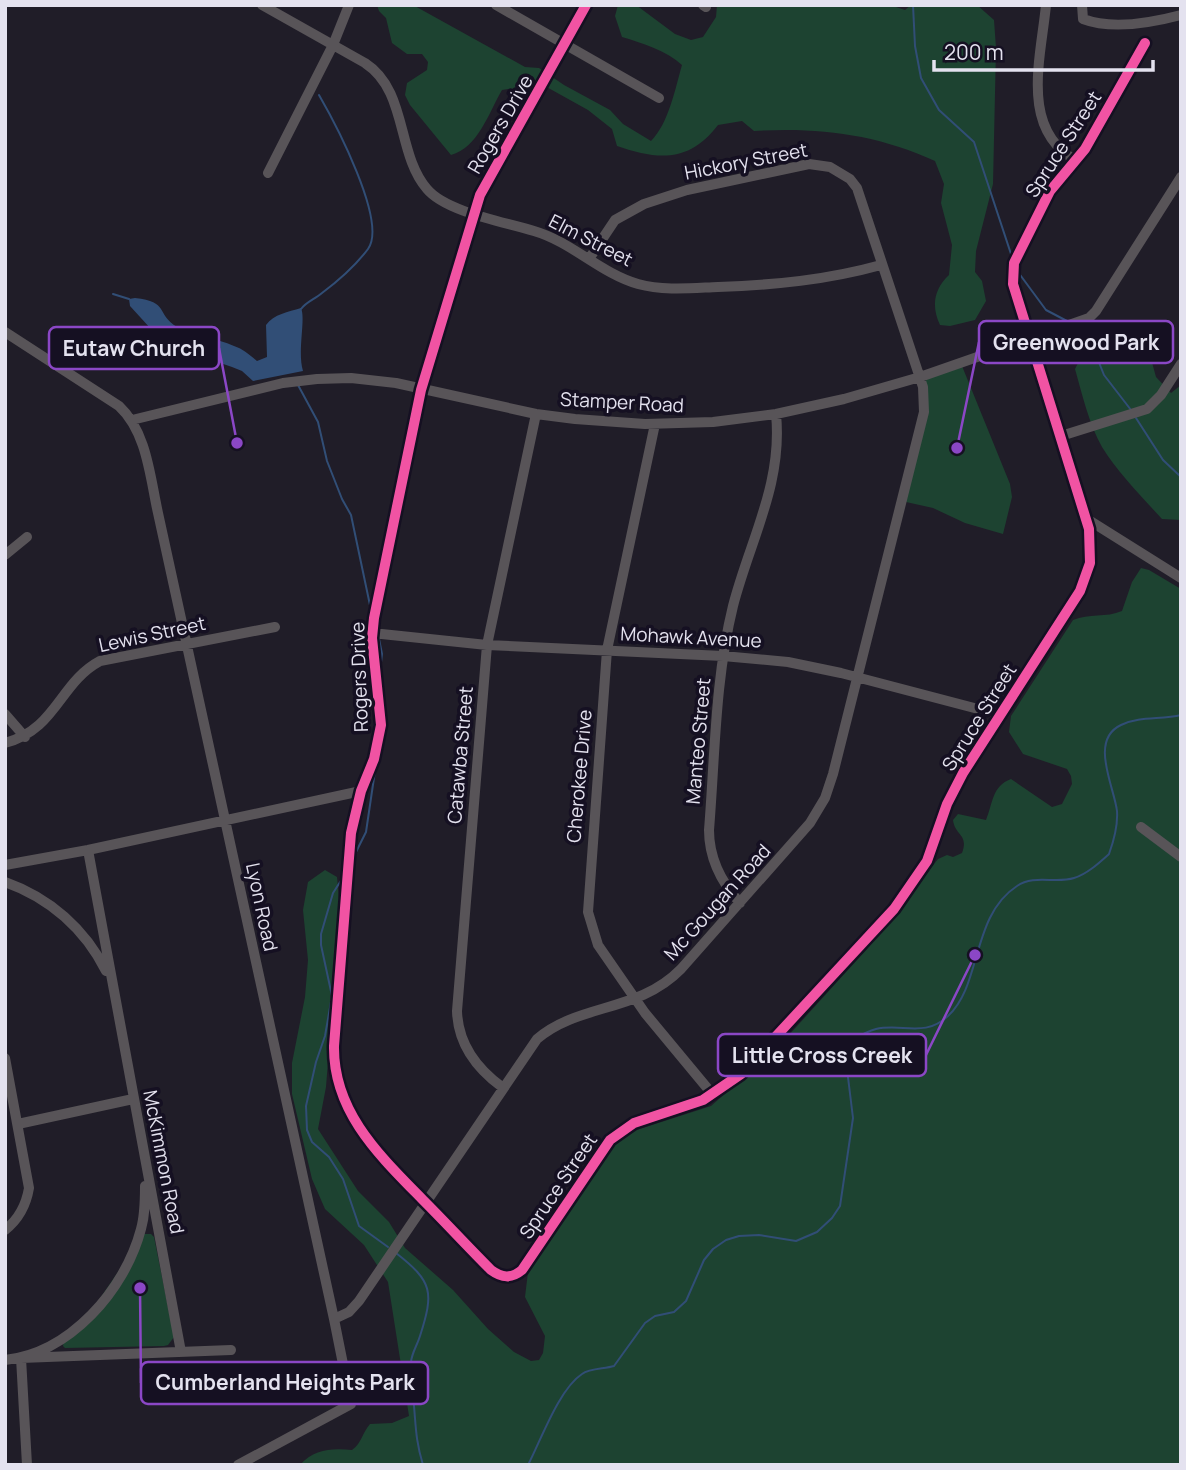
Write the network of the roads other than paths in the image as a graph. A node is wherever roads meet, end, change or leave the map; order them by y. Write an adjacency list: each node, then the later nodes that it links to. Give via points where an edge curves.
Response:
1 (262, 5): 10 (street, Elm Street)
2 (349, 5): 10 (street)
3 (496, 5): 9 (street)
4 (586, 5): 9 (street, Rogers Drive)
5 (1046, 5): 12 (street, via 1039,113 1051,140)
6 (1083, 5): 7 (street, via 1083,19 1097,23 1158,21)
7 (1181, 15)
8 (1146, 43): 12 (street, Spruce Street)
9 (566, 44): 11 (street); 15 (street, Rogers Drive, via 488,178)
10 (333, 45): 13 (street); 15 (street, Elm Street, via 369,65 383,80 425,187 443,203)
11 (659, 98)
12 (1077, 161): 19 (street, Spruce Street, via 1050,191 1014,263 1013,284)
13 (268, 173)
14 (1181, 177): 19 (street, Stamper Road, via 1096,311 1080,323)
15 (475, 213): 16 (street, Elm Street, via 550,236); 22 (street, Rogers Drive)
16 (589, 259): 17 (street, Elm Street, via 631,281 664,288 820,279); 17 (street, Hickory Street, via 615,220 644,204 809,164 830,167 857,188)
17 (881, 265): 21 (street, Hickory Street)
18 (5, 332): 25 (street, via 119,406)
19 (1031, 339): 21 (street, Stamper Road); 27 (street, Spruce Street)
20 (1181, 364): 27 (street, via 1147,409)
21 (920, 377): 24 (street, Stamper Road); 38 (street, Mc Gougan Road, via 924,412)
22 (421, 390): 23 (street, Stamper Road); 25 (street, Stamper Road, via 376,380 306,380); 33 (street, Rogers Drive)
23 (536, 414): 26 (street, Stamper Road); 35 (street, Catawba Street)
24 (776, 414): 26 (street, Stamper Road); 37 (street, Manteo Street, via 773,483 740,582)
25 (132, 420): 34 (street, Lyon Road, via 143,447)
26 (654, 424): 36 (street, Cherokee Drive)
27 (1060, 436): 28 (street, Spruce Street)
28 (1087, 519): 31 (street); 40 (street, Spruce Street, via 1091,548 1084,582)
29 (27, 537): 30 (street)
30 (5, 555)
31 (1181, 578)
32 (275, 627): 34 (street, Lewis Street)
33 (372, 633): 35 (street, Mohawk Avenue); 43 (street, Rogers Drive, via 381,725)
34 (187, 643): 41 (street, Lewis Street, via 91,666); 44 (street, Lyon Road)
35 (487, 645): 36 (street, Mohawk Avenue); 54 (street, Catawba Street, via 457,1011 467,1050 481,1070)
36 (607, 650): 37 (street, Mohawk Avenue); 52 (street, Cherokee Drive, via 588,912 598,945)
37 (723, 656): 38 (street, Mohawk Avenue, via 788,662); 50 (street, Manteo Street, via 709,840 723,883)
38 (857, 678): 40 (street, Mohawk Avenue); 50 (street, Mc Gougan Road, via 822,804 810,824)
39 (5, 714): 41 (street)
40 (1000, 716): 55 (street, Spruce Street, via 954,791 927,861 894,909 755,1060)
41 (25, 737): 42 (street)
42 (5, 743)
43 (362, 791): 44 (street); 59 (street, Rogers Drive, via 351,833 335,1071 341,1095 358,1126)
44 (225, 820): 46 (street); 62 (street, Lyon Road)
45 (1141, 827): 47 (street)
46 (88, 850): 48 (street); 51 (street, McKimmon Road)
47 (1181, 857)
48 (5, 865)
49 (5, 881): 51 (street, McKimmon Road, via 35,894 71,922 89,940)
50 (740, 903): 52 (street, Mc Gougan Road, via 674,976)
51 (111, 980): 56 (street, McKimmon Road)
52 (636, 1000): 54 (street, Mc Gougan Road, via 544,1033); 55 (street, Cherokee Drive)
53 (5, 1058): 57 (street)
54 (502, 1087): 59 (street, Mc Gougan Road)
55 (713, 1095): 61 (street, Spruce Street, via 617,1133 603,1147 522,1270)
56 (133, 1099): 57 (street); 58 (street, McKimmon Road)
57 (18, 1124): 60 (street, via 29,1188 19,1216)
58 (146, 1166): 64 (street, McKimmon Road); 65 (street, via 142,1228 123,1272 72,1332)
59 (425, 1202): 61 (street, Rogers Drive, via 491,1270); 62 (street, Mc Gougan Road, via 356,1305)
60 (5, 1230)
61 (504, 1276)
62 (334, 1319): 68 (street, Lyon Road, via 351,1404)
63 (231, 1350): 64 (street)
64 (181, 1352): 65 (street)
65 (21, 1358): 66 (street); 67 (street)
66 (5, 1360)
67 (27, 1465)
68 (238, 1465)

